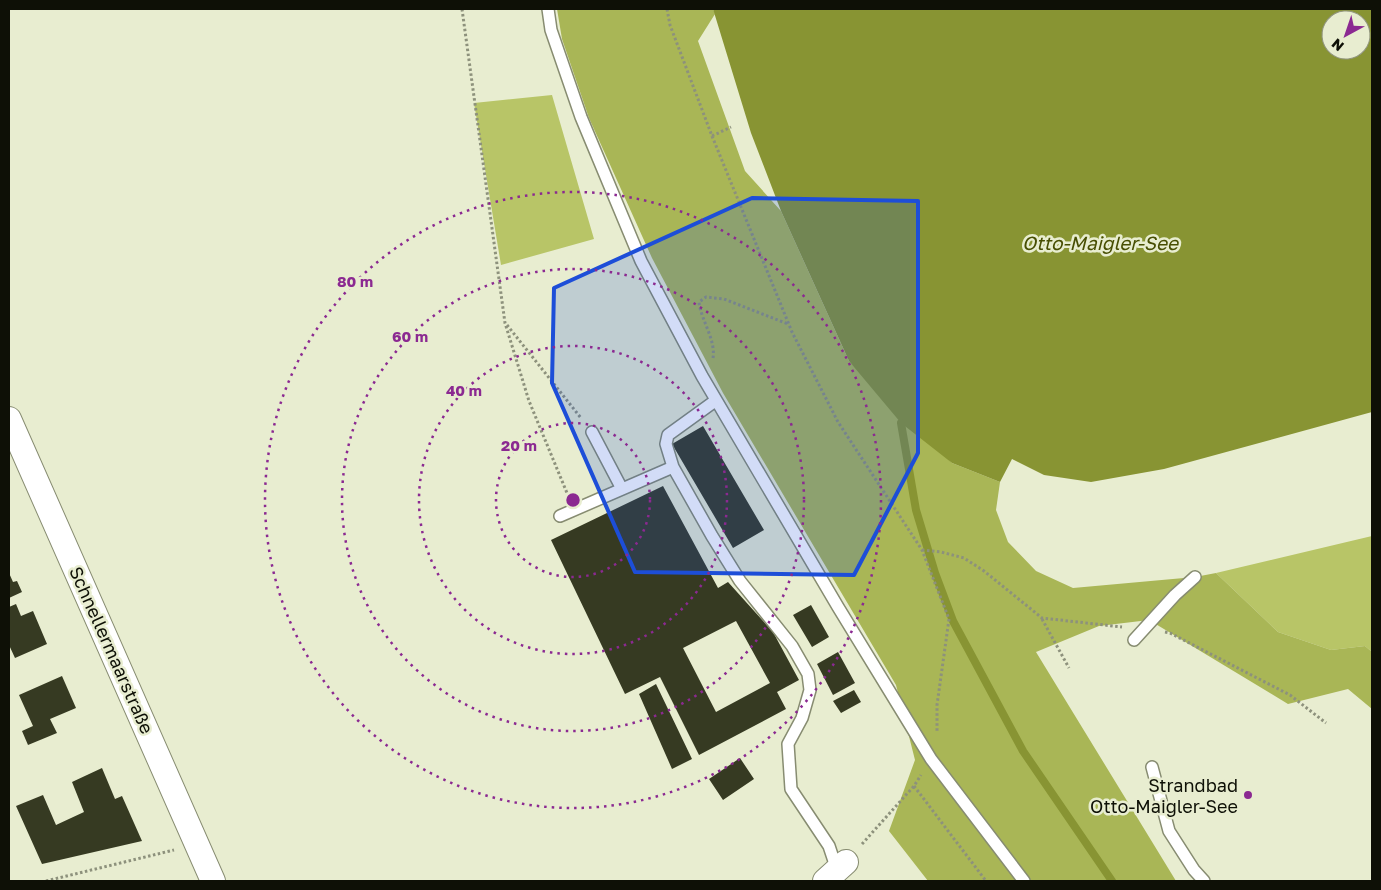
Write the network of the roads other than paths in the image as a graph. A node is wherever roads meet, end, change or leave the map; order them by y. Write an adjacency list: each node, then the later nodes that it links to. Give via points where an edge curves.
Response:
1 (548, 9): 2 (lane, via 551,30 581,117 641,261)
2 (716, 401): 5 (lane, via 668,435 666,444); 13 (lane, via 931,760)
3 (9, 420): 12 (street, Schnellermaarstraße)
4 (592, 432): 6 (lane)
5 (673, 467): 6 (lane); 11 (lane, via 740,581 792,646 808,674 810,690 802,718 788,744 791,789 829,846)
6 (622, 489): 7 (lane)
7 (560, 516)
8 (1195, 577): 9 (lane)
9 (1134, 640)
10 (1152, 767): 14 (lane, via 1168,831)
11 (836, 871)
12 (213, 881)
13 (1024, 881)
14 (1204, 881)

